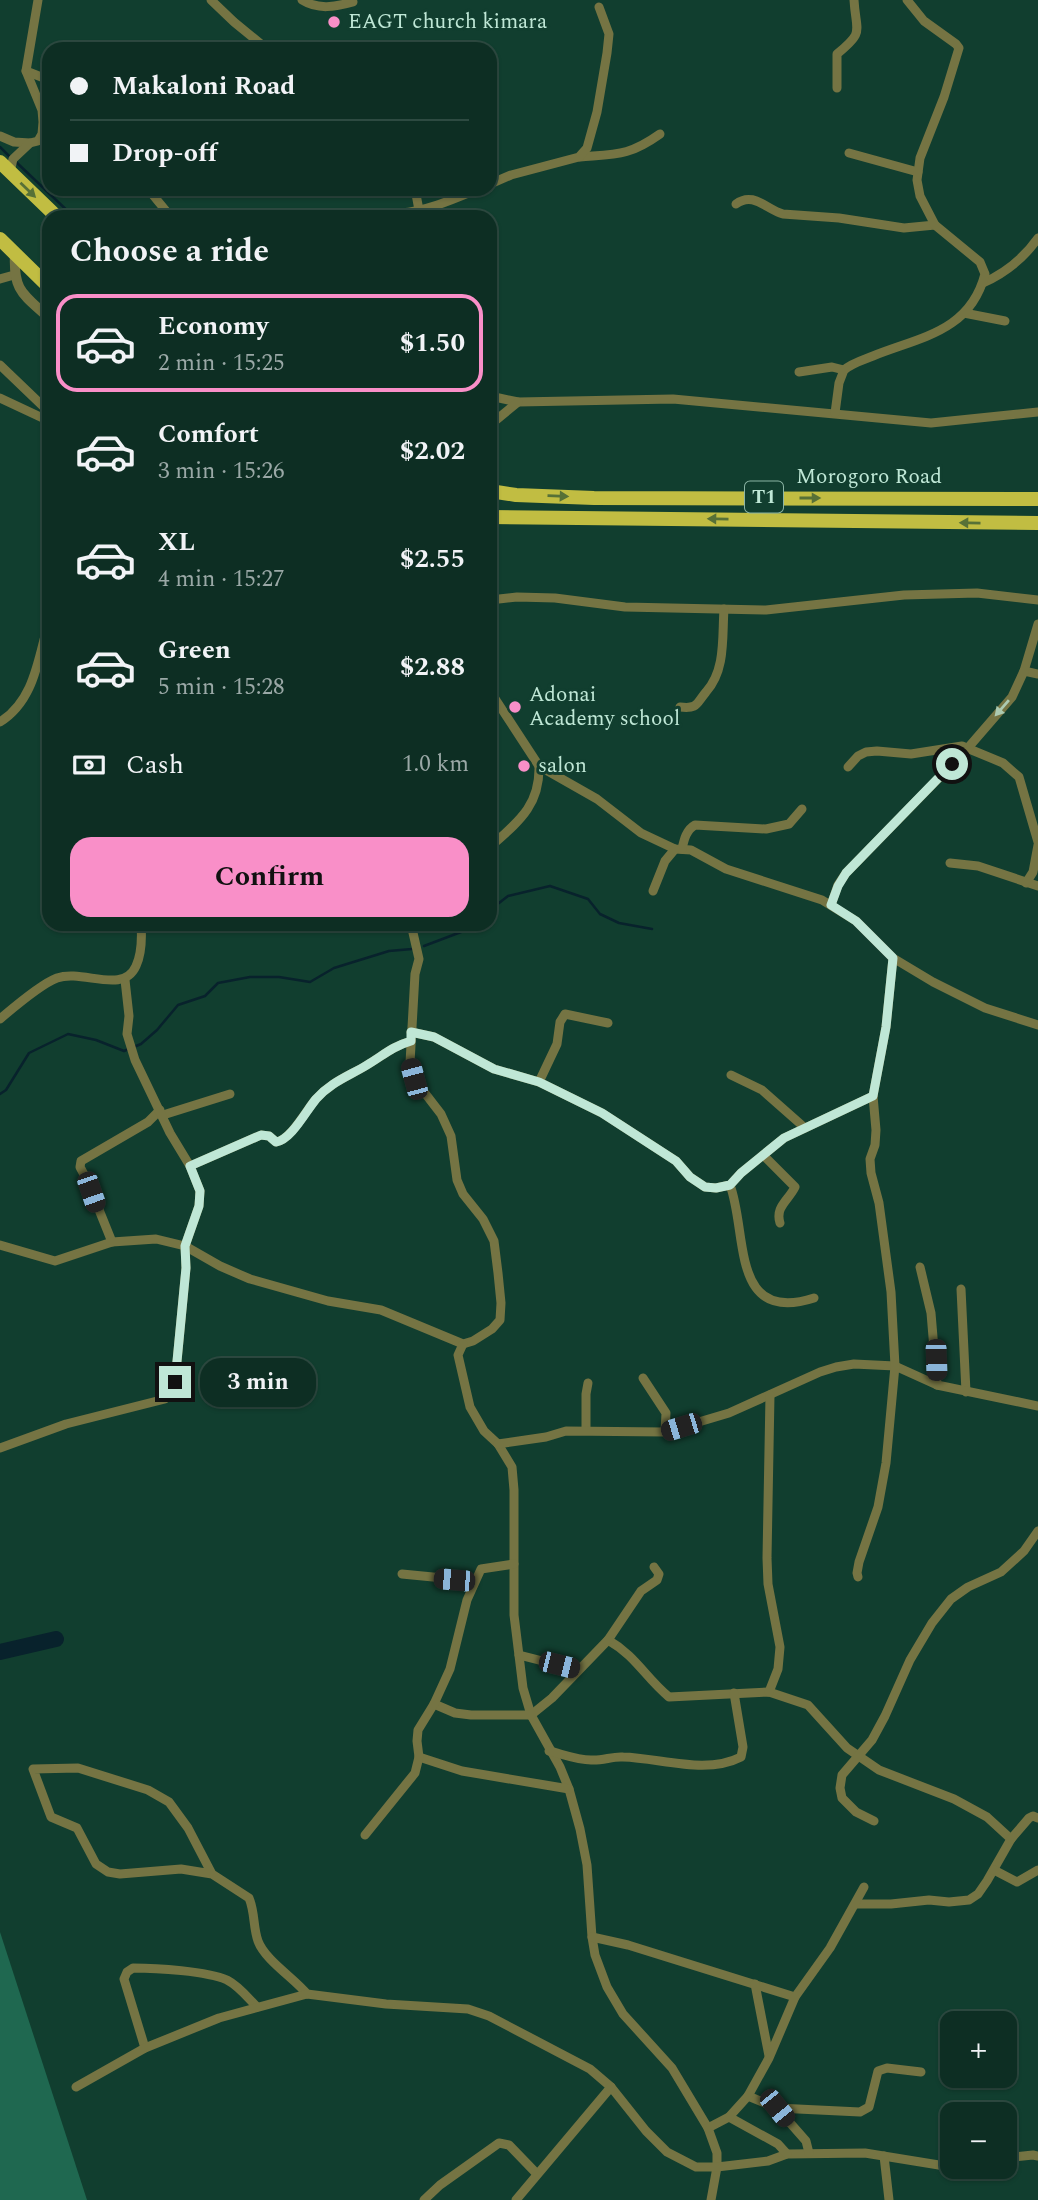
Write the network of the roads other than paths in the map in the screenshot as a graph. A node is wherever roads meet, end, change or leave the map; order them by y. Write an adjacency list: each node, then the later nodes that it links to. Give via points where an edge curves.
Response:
1 (38, 0): 9 (street)
2 (211, 0): 8 (street)
3 (302, 0): 6 (street, via 329,7)
4 (854, 0): 11 (street, via 856,35 837,54)
5 (907, 0): 20 (street, via 959,48)
6 (353, 2)
7 (599, 7): 18 (street, via 609,34 607,53 597,112 587,148)
8 (258, 42)
9 (26, 71): 10 (street); 12 (street)
10 (42, 77)
11 (838, 88)
12 (42, 110)
13 (42, 134): 16 (street)
14 (660, 134): 18 (street, via 626,153)
15 (0, 136): 16 (street)
16 (30, 143): 19 (street)
17 (849, 153): 20 (street)
18 (579, 157): 21 (street)
19 (5, 167): 26 (highway, one-way to 26)
20 (918, 172): 29 (street, via 920,197)
21 (497, 181)
22 (154, 196): 27 (street)
23 (416, 196): 28 (street)
24 (458, 196): 28 (street)
25 (736, 204): 29 (street, via 747,198 783,214 889,227)
26 (50, 210)
27 (165, 210)
28 (419, 210)
29 (935, 225): 36 (street, via 980,262)
30 (1038, 238): 36 (street, via 1024,256)
31 (0, 239): 32 (highway)
32 (15, 254): 33 (street); 35 (highway)
33 (14, 275): 34 (street); 37 (street, via 24,295)
34 (0, 279)
35 (42, 280)
36 (983, 283): 38 (street)
37 (42, 312)
38 (964, 313): 39 (street); 41 (street, via 930,336)
39 (1005, 321)
40 (0, 365): 46 (street)
41 (844, 370): 42 (street, via 832,367); 48 (street)
42 (799, 372)
43 (497, 398): 45 (street)
44 (1, 401): 49 (street)
45 (518, 402): 48 (street, via 673,399); 50 (street)
46 (42, 405)
47 (1038, 412): 48 (street, via 931,423)
48 (835, 413)
49 (42, 418)
50 (497, 419)
51 (497, 492): 52 (highway, Morogoro Road / T1, one-way to 52, via 594,498)
52 (1038, 499)
53 (497, 517): 54 (highway, Morogoro Road / T1, one-way to 53)
54 (1038, 523)
55 (497, 599): 57 (street, via 555,598 625,607)
56 (1038, 600): 57 (street, via 977,593 886,596 766,610)
57 (724, 609): 63 (street, via 717,678 699,703)
58 (1038, 624): 60 (street)
59 (42, 645): 64 (street, via 27,695)
60 (1024, 671): 61 (street); 65 (street, one-way to 65, via 1012,696)
61 (1038, 674)
62 (497, 702): 66 (street)
63 (680, 707)
64 (0, 722)
65 (967, 748): 67 (street, via 911,754 866,752); 70 (street, via 1008,766 1019,777); 76 (street, via 846,873)
66 (539, 766): 69 (street, via 536,796); 71 (street, via 597,799 641,833)
67 (848, 767)
68 (802, 808): 71 (street, via 789,824 766,829 695,825)
69 (497, 840)
70 (1038, 843): 73 (street, via 1033,872)
71 (675, 848): 75 (street, via 664,861); 76 (street, via 691,850 710,863)
72 (950, 863): 73 (street, via 978,866)
73 (1026, 883): 74 (street)
74 (1038, 886)
75 (653, 891)
76 (831, 905): 79 (street, via 856,921)
77 (142, 931): 80 (street, via 139,960)
78 (413, 931): 84 (street, via 419,959)
79 (893, 958): 83 (street, via 985,1008); 88 (street)
80 (125, 980): 81 (street, via 70,975 55,979); 89 (street, via 127,1034)
81 (0, 1019)
82 (608, 1023): 86 (street, via 565,1014)
83 (1038, 1025)
84 (411, 1037): 86 (street, via 434,1037 494,1069); 92 (street, via 331,1085 285,1140 276,1142 261,1135); 101 (street, via 414,1079 451,1136 457,1180 494,1241 500,1320)
85 (731, 1075): 90 (street, via 762,1090)
86 (539, 1082): 93 (street, via 643,1138 705,1187)
87 (230, 1094): 89 (street)
88 (873, 1096): 90 (street); 102 (street, via 876,1130 870,1173 879,1203 891,1292)
89 (162, 1113): 92 (street); 95 (street, via 81,1161)
90 (805, 1128): 91 (street)
91 (763, 1155): 93 (street); 94 (street, via 794,1188 779,1209)
92 (190, 1166): 97 (street, via 200,1191)
93 (730, 1185): 100 (street, via 750,1277 763,1298 792,1302)
94 (780, 1223)
95 (111, 1242): 96 (street, via 55,1261); 97 (street, via 156,1239)
96 (0, 1245)
97 (185, 1246): 101 (street, via 250,1279 381,1310); 112 (street, via 175,1382 165,1399 65,1424)
98 (920, 1267): 105 (street, via 931,1313)
99 (961, 1289): 106 (street)
100 (814, 1298)
101 (463, 1344): 111 (street, via 458,1355 470,1407)
102 (895, 1366): 105 (street); 107 (street, via 836,1367); 117 (street, via 886,1464)
103 (643, 1378): 110 (street, via 666,1413)
104 (589, 1383): 109 (street)
105 (936, 1385): 106 (street)
106 (966, 1392): 108 (street)
107 (769, 1395): 110 (street, via 729,1413); 122 (street, via 768,1571 780,1647)
108 (1038, 1406)
109 (586, 1430): 110 (street); 111 (street)
110 (665, 1432)
111 (498, 1444): 114 (street, via 512,1467)
112 (0, 1448)
113 (1038, 1531): 127 (street, via 1001,1573 951,1599 910,1660 879,1728)
114 (514, 1564): 118 (street, via 481,1569); 120 (street)
115 (654, 1567): 119 (street, via 657,1580 641,1591)
116 (402, 1574): 118 (street)
117 (858, 1577)
118 (474, 1581): 124 (street, via 450,1669)
119 (608, 1640): 121 (street); 123 (street, via 636,1660 668,1697)
120 (519, 1656): 121 (street); 125 (street)
121 (578, 1670): 125 (street)
122 (769, 1692): 123 (street); 127 (street, via 808,1705 847,1748)
123 (734, 1693): 126 (street, via 743,1747 741,1757 732,1761 711,1765 623,1756 590,1760)
124 (434, 1704): 125 (street, via 471,1715); 128 (street, via 418,1730)
125 (531, 1715): 126 (street)
126 (549, 1751): 129 (street)
127 (860, 1755): 131 (street, via 842,1775 842,1798); 133 (street, via 879,1770 987,1817)
128 (419, 1757): 129 (street, via 462,1771); 132 (street, via 415,1773)
129 (569, 1789): 139 (street, via 587,1865)
130 (1038, 1818): 133 (street, via 1029,1818)
131 (874, 1821)
132 (365, 1835)
133 (1011, 1839): 134 (street)
134 (995, 1870): 135 (street, via 1017,1882); 138 (street, via 969,1900)
135 (1038, 1870)
136 (212, 1874): 136 (street, via 169,1802 148,1790 78,1768 33,1769 51,1816 77,1828 96,1864 108,1872 181,1869); 141 (street, via 249,1898 259,1944)
137 (864, 1887): 138 (street)
138 (856, 1904): 142 (street)
139 (592, 1937): 140 (street); 152 (street, via 607,1987 623,2014 672,2068)
140 (755, 1984): 142 (street); 145 (street)
141 (307, 1994): 143 (street); 148 (street, via 468,2009 590,2069)
142 (795, 1997): 145 (street)
143 (257, 2007): 144 (street); 144 (street, via 230,1981 201,1973 133,1968 124,1979)
144 (145, 2048): 147 (street)
145 (769, 2058): 149 (street)
146 (921, 2072): 150 (street, via 878,2071 869,2107 860,2112)
147 (76, 2087)
148 (611, 2087): 159 (street, via 667,2152 696,2167); 160 (street)
149 (748, 2096): 150 (street); 151 (street)
150 (777, 2108): 153 (street, via 806,2141)
151 (729, 2117): 152 (street); 154 (street, via 778,2144)
152 (708, 2128): 159 (street)
153 (809, 2153): 154 (street); 155 (street)
154 (787, 2154): 159 (street)
155 (884, 2155): 158 (street); 164 (street)
156 (1038, 2156): 157 (street)
157 (1017, 2157)
158 (940, 2165)
159 (717, 2167): 163 (street)
160 (537, 2174): 161 (street, via 509,2145 499,2143); 162 (street)
161 (424, 2200)
162 (516, 2200)
163 (711, 2200)
164 (889, 2200)

